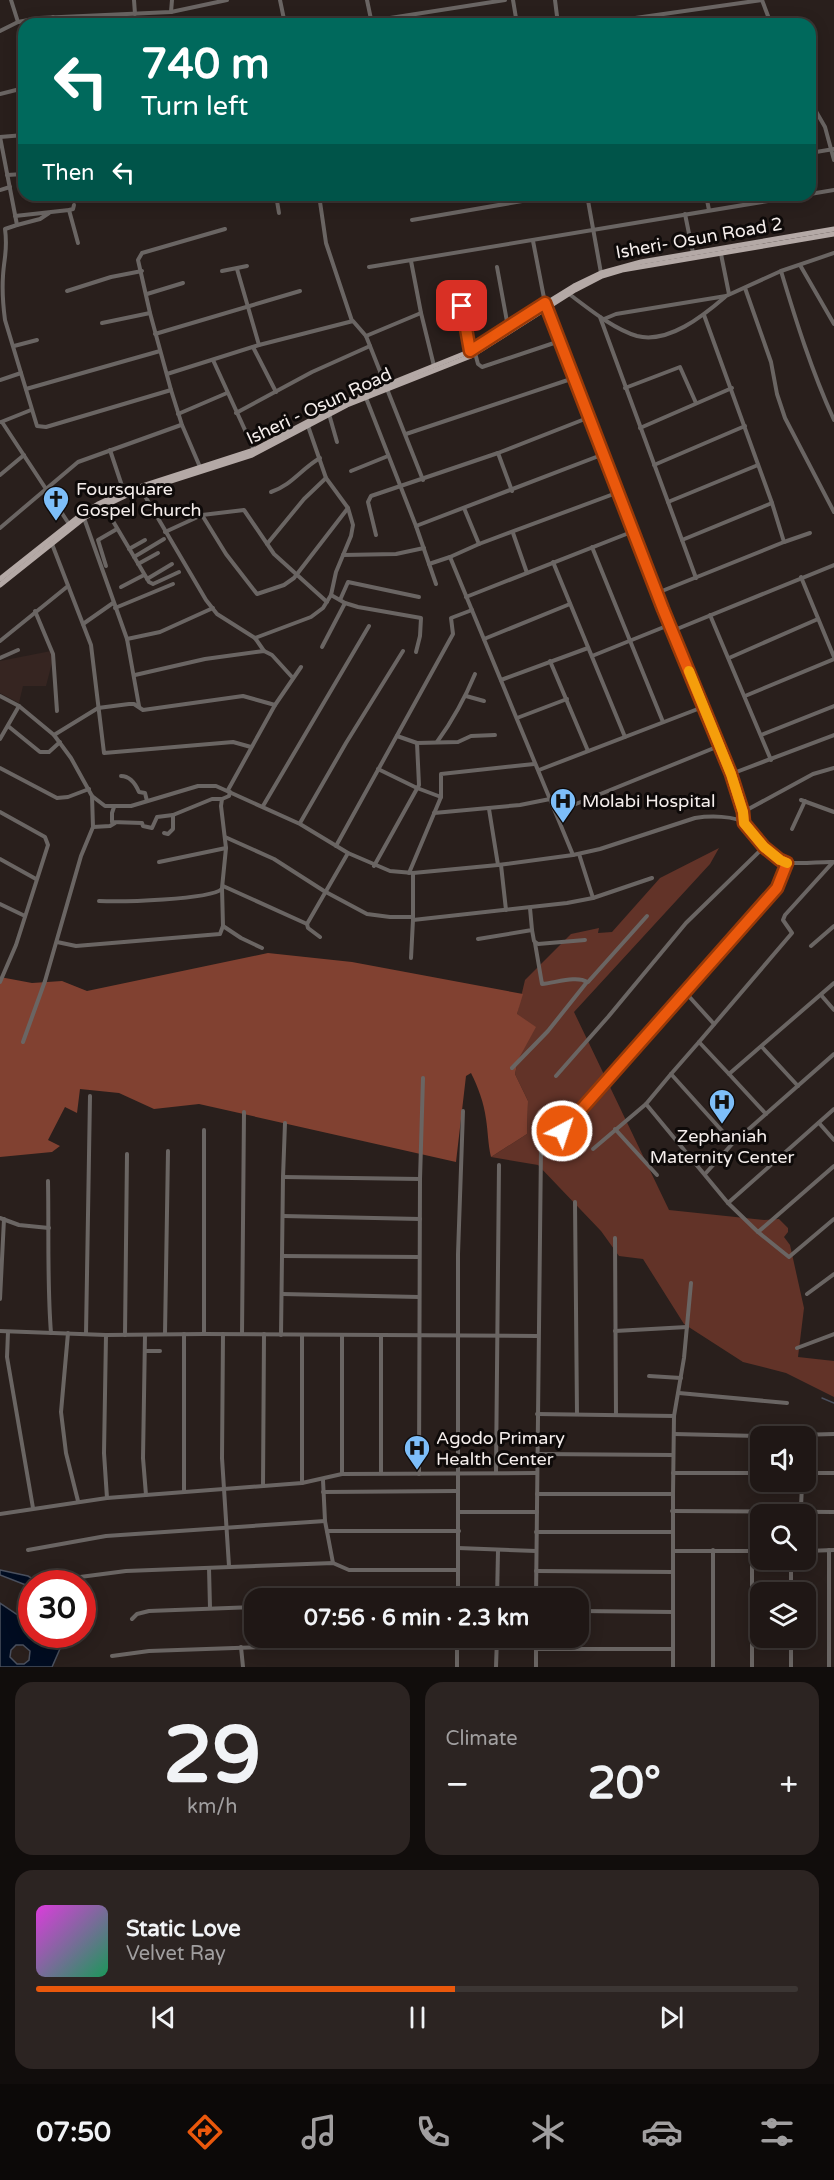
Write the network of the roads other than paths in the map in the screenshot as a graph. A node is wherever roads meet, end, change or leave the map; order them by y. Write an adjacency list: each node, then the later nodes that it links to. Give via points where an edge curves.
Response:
1 (11, 0): 24 (street)
2 (134, 0): 13 (street)
3 (172, 0): 12 (street)
4 (227, 0): 11 (street)
5 (280, 0): 17 (street)
6 (367, 0): 18 (street)
7 (506, 0): 19 (street)
8 (513, 0): 20 (street)
9 (555, 0): 21 (street)
10 (762, 0): 22 (street); 23 (street)
11 (206, 3): 12 (street)
12 (171, 12): 13 (street)
13 (135, 14): 14 (street)
14 (94, 16): 15 (street)
15 (53, 17): 16 (street)
16 (46, 18)
17 (284, 18)
18 (370, 18)
19 (396, 18)
20 (516, 18)
21 (557, 18)
22 (635, 18)
23 (769, 18)
24 (18, 22): 25 (street)
25 (0, 31)
26 (18, 90): 27 (street)
27 (0, 94)
28 (816, 115): 31 (street, via 825,127)
29 (18, 136): 30 (street)
30 (0, 137): 35 (street)
31 (832, 150): 32 (street); 33 (street)
32 (816, 152)
33 (834, 159)
34 (18, 174): 35 (street)
35 (7, 175): 36 (street)
36 (10, 187): 37 (street); 52 (street)
37 (0, 190)
38 (834, 190): 39 (street)
39 (816, 193)
40 (277, 201): 50 (street)
41 (320, 201): 88 (street, via 326,243)
42 (522, 201): 53 (street)
43 (588, 201): 57 (street)
44 (707, 201): 48 (street)
45 (766, 201): 48 (street)
46 (74, 205): 47 (street)
47 (69, 210): 49 (street); 60 (street)
48 (709, 210): 51 (street)
49 (52, 211): 52 (street); 54 (street)
50 (279, 213)
51 (685, 214): 57 (street); 61 (street)
52 (15, 216): 54 (street)
53 (412, 220)
54 (17, 225): 55 (street)
55 (2, 229): 97 (street, via 7,252 3,303)
56 (225, 229): 70 (street, via 142,253 138,260)
57 (592, 229): 59 (street); 73 (street)
58 (834, 232): 61 (main road, Isheri- Osun Road 2); 63 (main road, Isheri - Osun Road)
59 (532, 241): 64 (street); 82 (street)
60 (78, 243)
61 (693, 253): 73 (main road, Isheri- Osun Road 2)
62 (834, 253): 65 (street)
63 (721, 254): 80 (main road, Isheri - Osun Road, via 622,270); 81 (street)
64 (411, 261): 67 (street); 85 (street)
65 (800, 265): 71 (street); 90 (street)
66 (247, 266): 69 (street)
67 (369, 267)
68 (497, 267): 91 (street)
69 (237, 269): 72 (street); 83 (street)
70 (142, 271): 77 (street); 79 (street)
71 (781, 271): 76 (street); 122 (street)
72 (222, 272)
73 (601, 273): 82 (main road, Isheri- Osun Road 2, via 574,285)
74 (183, 283): 79 (street)
75 (458, 283): 101 (street)
76 (745, 288): 81 (street); 156 (street, via 771,363 784,418)
77 (67, 291)
78 (300, 291): 83 (street)
79 (147, 294): 84 (street)
80 (569, 294): 82 (main road, Isheri - Osun Road); 87 (street)
81 (727, 296): 86 (street); 87 (street)
82 (546, 305): 91 (main road, Isheri- Osun Road 2); 95 (street); 101 (main road, Isheri - Osun Road)
83 (248, 307): 92 (street); 96 (street)
84 (150, 312): 89 (street); 92 (street)
85 (421, 313): 93 (street); 103 (street)
86 (704, 315): 87 (street, via 676,330 651,336 638,336); 110 (street)
87 (602, 318): 109 (street)
88 (352, 321): 93 (street); 96 (street)
89 (102, 323)
90 (834, 324)
91 (508, 327): 101 (main road, Isheri- Osun Road 2)
92 (155, 334): 100 (street)
93 (366, 336): 98 (street)
94 (37, 340): 97 (street)
95 (560, 341): 101 (street, via 482,367); 106 (street)
96 (259, 345): 99 (street)
97 (14, 346): 104 (street)
98 (370, 346): 108 (street); 113 (street)
99 (253, 347): 102 (street); 113 (street)
100 (160, 351): 105 (street); 111 (street)
101 (472, 352): 103 (main road, Isheri- Osun Road 2); 108 (main road, Isheri - Osun Road, via 451,365)
102 (213, 360): 105 (street); 114 (street)
103 (434, 366): 108 (main road, Isheri- Osun Road 2)
104 (21, 373): 107 (street); 111 (street)
105 (167, 374): 112 (street)
106 (574, 378): 121 (street); 128 (street)
107 (0, 380)
108 (388, 387): 115 (main road, Isheri - Osun Road); 128 (street); 131 (main road, Isheri- Osun Road 2, via 347,401)
109 (625, 388): 116 (street, via 680,368); 127 (street)
110 (732, 388): 116 (street); 126 (street)
111 (26, 389): 117 (street)
112 (171, 390): 117 (street, via 43,428 37,426); 119 (street)
113 (276, 392): 118 (street)
114 (227, 393): 118 (street); 119 (street)
115 (366, 398): 120 (main road, Isheri - Osun Road); 135 (street)
116 (696, 403): 127 (street)
117 (31, 410): 123 (street)
118 (236, 412): 131 (street)
119 (178, 414): 124 (street)
120 (329, 414): 125 (main road, Isheri - Osun Road); 129 (street)
121 (590, 417): 132 (street); 133 (street)
122 (834, 420)
123 (1, 422): 134 (street)
124 (182, 424): 130 (street); 139 (street)
125 (308, 426): 131 (main road, Isheri - Osun Road); 136 (street)
126 (745, 426): 137 (street); 138 (street)
127 (640, 428): 137 (street)
128 (406, 434): 143 (street)
129 (337, 442)
130 (110, 450): 145 (street, via 78,462); 148 (street)
131 (255, 452): 139 (main road, Isheri- Osun Road 2); 146 (main road, Isheri - Osun Road)
132 (498, 453): 143 (street); 147 (street)
133 (604, 454): 147 (street); 150 (street)
134 (24, 455): 141 (street); 145 (street)
135 (388, 456): 140 (street); 144 (street)
136 (320, 458): 142 (street); 149 (street, via 287,486)
137 (654, 465): 151 (street)
138 (758, 465): 151 (street); 152 (street)
139 (201, 468): 148 (main road, Isheri- Osun Road 2)
140 (351, 471)
141 (0, 474)
142 (326, 478): 154 (street); 173 (street)
143 (423, 480): 144 (street)
144 (400, 487): 160 (street); 167 (street, via 368,499)
145 (46, 489): 159 (street); 161 (street)
146 (142, 491): 153 (main road, Isheri - Osun Road); 164 (street)
147 (512, 491): 155 (street)
148 (124, 492): 159 (main road, Isheri- Osun Road 2, via 92,507)
149 (271, 492)
150 (619, 492): 163 (street); 166 (street)
151 (668, 502): 170 (street)
152 (772, 503): 170 (street); 171 (street)
153 (104, 506): 158 (main road, Isheri - Osun Road); 162 (street)
154 (348, 508): 179 (street, via 353,525); 190 (street)
155 (464, 508): 160 (street); 174 (street)
156 (834, 513)
157 (202, 516): 164 (street); 173 (street, via 244,510); 190 (street, via 257,594 284,585)
158 (84, 518): 172 (main road, Isheri - Osun Road); 206 (street)
159 (69, 524): 194 (main road, Isheri- Osun Road 2)
160 (416, 526): 176 (street)
161 (0, 528)
162 (117, 529): 177 (street); 187 (street, via 98,540)
163 (634, 531): 175 (street); 200 (street)
164 (165, 532): 210 (street)
165 (810, 532): 171 (street)
166 (513, 533): 174 (street); 189 (street)
167 (376, 535)
168 (164, 539): 180 (street)
169 (145, 540): 177 (street)
170 (682, 540): 193 (street)
171 (784, 542): 193 (street)
172 (52, 544): 197 (main road, Isheri - Osun Road); 198 (street)
173 (267, 544): 190 (street)
174 (479, 544): 181 (street)
175 (592, 547): 182 (street); 223 (street)
176 (424, 548): 179 (street, via 396,554); 185 (street)
177 (129, 549): 180 (street)
178 (158, 553): 183 (street)
179 (343, 555): 201 (street)
180 (134, 557): 183 (street)
181 (450, 558): 185 (street); 203 (street)
182 (553, 562): 189 (street); 208 (street)
183 (138, 564): 191 (street)
184 (172, 564): 191 (street)
185 (429, 564): 196 (street)
186 (834, 565): 192 (street)
187 (106, 567)
188 (179, 572): 191 (street, via 153,584)
189 (527, 573): 203 (street)
190 (296, 574): 205 (street)
191 (146, 577): 199 (street)
192 (801, 577): 213 (street); 214 (street)
193 (696, 578): 200 (street)
194 (0, 579)
195 (173, 584): 209 (street)
196 (436, 584)
197 (0, 585)
198 (68, 586): 212 (street); 215 (street)
199 (121, 587)
200 (657, 593): 216 (street)
201 (331, 595): 204 (street); 205 (street)
202 (419, 597): 204 (street, via 348,582)
203 (466, 597): 211 (street)
204 (340, 600): 207 (street)
205 (327, 602): 219 (street, via 311,617)
206 (113, 603): 209 (street); 215 (street)
207 (345, 603): 224 (street); 229 (street, via 421,618)
208 (570, 604): 221 (street); 225 (street)
209 (115, 608): 220 (street)
210 (213, 608): 219 (street); 220 (street, via 160,632)
211 (472, 610): 221 (street); 256 (street, via 451,618 453,634)
212 (36, 611): 222 (street); 251 (street, via 53,654)
213 (710, 615): 218 (street); 232 (street)
214 (818, 619): 232 (street); 233 (street)
215 (83, 624): 249 (street, via 91,645)
216 (670, 625): 218 (street); 223 (street)
217 (369, 626): 284 (street)
218 (672, 631): 248 (street)
219 (255, 638): 227 (street)
220 (127, 639): 237 (street)
221 (484, 639): 239 (street)
222 (0, 641)
223 (630, 641): 230 (street); 253 (street)
224 (322, 646)
225 (588, 648): 230 (street); 234 (street)
226 (18, 650): 231 (street)
227 (264, 651): 237 (street); 238 (street)
228 (403, 651): 295 (street)
229 (416, 652)
230 (592, 656): 260 (street)
231 (0, 658)
232 (729, 658): 242 (street)
233 (834, 658): 242 (street)
234 (550, 661): 239 (street); 243 (street)
235 (301, 667): 238 (street)
236 (475, 674): 241 (street)
237 (135, 675): 250 (street)
238 (292, 677): 245 (street)
239 (501, 680): 252 (street)
240 (0, 696): 246 (street)
241 (466, 696): 244 (street); 263 (street)
242 (745, 696): 258 (street)
243 (567, 699): 252 (street); 267 (street)
244 (484, 702)
245 (275, 705): 250 (street, via 243,696); 266 (street)
246 (19, 706): 254 (street); 255 (street)
247 (834, 706): 258 (street)
248 (703, 707): 253 (street); 265 (street)
249 (98, 708): 250 (street, via 129,704); 255 (street); 266 (street, via 107,754 233,742)
250 (139, 708)
251 (57, 711)
252 (517, 718): 269 (street)
253 (663, 722): 260 (street)
254 (8, 726): 261 (street); 262 (street, via 40,752 49,752)
255 (54, 735): 262 (street)
256 (397, 735): 264 (street); 272 (street)
257 (495, 735): 263 (street)
258 (761, 735): 268 (street)
259 (834, 735): 268 (street)
260 (625, 737): 267 (street)
261 (0, 739)
262 (60, 742): 277 (street)
263 (436, 742): 264 (street)
264 (417, 743): 276 (street)
265 (718, 746): 274 (street); 287 (street)
266 (251, 747): 278 (street)
267 (588, 751): 273 (street)
268 (771, 760): 274 (street)
269 (535, 764): 273 (street); 280 (street, via 442,773)
270 (0, 768): 277 (street, via 57,798)
271 (834, 768): 288 (street, via 813,774)
272 (378, 769): 276 (street); 300 (street)
273 (538, 770): 282 (street)
274 (731, 774): 288 (street)
275 (121, 776): 283 (street, via 132,780 139,792 145,793)
276 (417, 788): 280 (street); 311 (street)
277 (90, 789): 279 (street)
278 (229, 791): 281 (street, via 229,796); 283 (street, via 207,785); 284 (street)
279 (93, 796): 285 (street, via 105,806); 296 (street)
280 (441, 797): 291 (street)
281 (222, 799): 292 (street, via 212,799); 299 (street)
282 (550, 799): 286 (street); 287 (street)
283 (147, 801): 285 (street)
284 (263, 806): 295 (street)
285 (114, 807): 293 (street, via 111,819)
286 (489, 809): 291 (street); 310 (street)
287 (556, 812): 305 (street)
288 (743, 812): 294 (street)
289 (834, 812): 297 (street, via 803,801)
290 (0, 813): 314 (street, via 47,840)
291 (434, 813): 312 (street)
292 (173, 815): 293 (street, via 157,817 152,828 142,823); 298 (street, via 173,830)
293 (116, 822): 296 (street)
294 (744, 823): 301 (street); 304 (street, via 718,816 695,818)
295 (300, 824): 300 (street)
296 (93, 827): 332 (street)
297 (792, 829)
298 (164, 833)
299 (225, 837): 302 (street); 316 (street, via 274,860)
300 (336, 846): 303 (street)
301 (764, 847): 309 (street); 351 (street, via 680,929)
302 (226, 848): 307 (street); 315 (street)
303 (348, 853): 311 (street); 316 (street)
304 (579, 854): 305 (street); 317 (street)
305 (573, 855): 310 (street)
306 (0, 859): 314 (street)
307 (159, 862)
308 (834, 862): 309 (street); 343 (street, via 785,915 783,920 792,933)
309 (787, 863): 340 (street, via 777,888)
310 (499, 865): 312 (street); 321 (street)
311 (374, 866): 312 (street)
312 (411, 873): 324 (street)
313 (652, 878): 317 (street)
314 (37, 879): 322 (street)
315 (223, 887): 318 (street, via 213,893 163,899); 325 (street); 326 (street)
316 (324, 891): 324 (street, via 367,914); 325 (street)
317 (593, 898): 320 (street)
318 (99, 901)
319 (0, 904): 322 (street)
320 (530, 908): 321 (street); 328 (street)
321 (506, 910): 324 (street)
322 (25, 916): 337 (street)
323 (647, 916): 338 (street)
324 (413, 919): 336 (street)
325 (307, 924): 329 (street)
326 (223, 926): 332 (street, via 220,934 76,946); 335 (street)
327 (834, 926): 334 (street)
328 (532, 930): 330 (street); 333 (street)
329 (320, 937)
330 (478, 939)
331 (585, 940): 333 (street)
332 (57, 942): 344 (street)
333 (535, 943): 338 (street, via 542,984)
334 (811, 946)
335 (262, 948)
336 (411, 958)
337 (0, 982)
338 (587, 982): 348 (street)
339 (834, 983): 341 (street)
340 (685, 992): 343 (street); 364 (street)
341 (821, 994): 342 (street); 346 (street)
342 (834, 1010)
343 (714, 1024): 345 (street)
344 (23, 1042)
345 (699, 1042): 349 (street); 350 (street)
346 (762, 1047): 350 (street); 353 (street)
347 (834, 1054): 353 (street)
348 (512, 1068)
349 (671, 1074): 355 (street); 366 (street)
350 (729, 1074): 359 (street)
351 (556, 1076)
352 (423, 1078): 376 (street)
353 (798, 1086): 359 (street)
354 (90, 1096): 401 (street)
355 (646, 1104): 362 (street); 373 (street)
356 (834, 1109): 360 (street)
357 (463, 1111): 415 (street)
358 (244, 1112): 406 (street)
359 (766, 1114): 366 (street)
360 (819, 1123): 365 (street); 379 (street)
361 (285, 1124): 375 (street)
362 (615, 1129): 368 (street); 374 (street)
363 (204, 1130): 404 (street)
364 (562, 1131)
365 (834, 1140)
366 (733, 1143): 373 (street)
367 (541, 1147): 419 (street)
368 (593, 1149)
369 (168, 1151): 402 (street)
370 (127, 1154): 410 (street)
371 (499, 1165): 418 (street)
372 (834, 1166): 385 (street)
373 (705, 1174): 379 (street)
374 (657, 1175)
375 (283, 1177): 376 (street); 380 (street)
376 (420, 1179): 382 (street)
377 (48, 1181): 384 (street)
378 (575, 1202): 428 (street)
379 (728, 1203): 385 (street)
380 (283, 1216): 382 (street); 387 (street)
381 (2, 1218): 384 (street, via 19,1225); 394 (street)
382 (420, 1219): 388 (street)
383 (833, 1222): 385 (street, via 789,1257)
384 (49, 1228): 399 (street)
385 (758, 1232)
386 (615, 1238): 397 (street)
387 (282, 1256): 388 (street); 391 (street)
388 (420, 1257): 393 (street)
389 (834, 1274): 392 (street)
390 (691, 1283): 395 (street)
391 (282, 1294): 393 (street); 412 (street)
392 (807, 1294)
393 (419, 1297): 417 (street)
394 (0, 1299)
395 (687, 1327): 397 (street); 424 (street)
396 (0, 1331): 398 (street)
397 (615, 1331): 429 (street)
398 (8, 1332): 399 (street); 457 (street, via 7,1357)
399 (51, 1333): 400 (street)
400 (68, 1333): 401 (street); 456 (street, via 61,1412)
401 (86, 1334): 409 (street)
402 (165, 1334): 403 (street); 411 (street)
403 (184, 1334): 404 (street); 449 (street)
404 (204, 1334): 405 (street)
405 (223, 1334): 406 (street); 448 (street)
406 (242, 1334): 407 (street)
407 (264, 1334): 412 (street); 447 (street)
408 (834, 1334): 420 (street)
409 (106, 1335): 410 (street); 455 (street)
410 (125, 1335): 411 (street)
411 (145, 1335): 421 (street)
412 (281, 1335): 413 (street)
413 (302, 1335): 416 (street); 446 (street)
414 (381, 1335): 416 (street); 417 (street); 435 (street)
415 (457, 1335): 417 (street); 418 (street); 436 (street)
416 (342, 1336): 443 (street)
417 (419, 1336): 444 (street)
418 (497, 1336): 419 (street); 437 (street)
419 (537, 1336): 427 (street)
420 (797, 1348)
421 (145, 1351): 422 (street); 454 (street)
422 (160, 1351)
423 (650, 1376): 424 (street)
424 (681, 1378): 425 (street)
425 (679, 1393): 426 (street); 430 (street)
426 (787, 1404)
427 (537, 1414): 428 (street); 433 (street)
428 (577, 1414): 429 (street)
429 (616, 1415): 430 (street)
430 (674, 1416): 431 (street)
431 (674, 1434): 432 (street); 434 (street)
432 (834, 1434)
433 (537, 1454): 434 (street); 438 (street)
434 (673, 1455): 439 (street)
435 (381, 1473): 443 (street); 444 (street)
436 (457, 1473): 437 (street); 444 (street); 450 (street)
437 (496, 1473): 438 (street)
438 (536, 1473): 452 (street)
439 (674, 1473): 440 (street); 453 (street)
440 (750, 1473)
441 (816, 1473): 442 (street)
442 (834, 1473)
443 (342, 1474): 445 (street)
444 (419, 1474)
445 (323, 1480): 446 (street); 451 (street)
446 (302, 1483): 447 (street)
447 (263, 1486): 448 (street)
448 (223, 1488): 449 (street); 466 (street)
449 (184, 1491): 454 (street)
450 (458, 1491): 451 (street); 459 (street)
451 (323, 1492): 465 (street)
452 (537, 1494): 453 (street); 460 (street)
453 (672, 1494): 458 (street)
454 (146, 1495): 455 (street)
455 (107, 1497): 456 (street)
456 (78, 1501): 457 (street)
457 (33, 1508): 464 (street)
458 (672, 1511): 461 (street); 470 (street)
459 (459, 1512): 460 (street); 468 (street)
460 (537, 1512): 469 (street)
461 (750, 1512)
462 (816, 1512): 463 (street)
463 (834, 1512)
464 (0, 1514)
465 (325, 1521): 466 (street); 467 (street)
466 (226, 1527): 472 (street, via 106,1536); 481 (street)
467 (327, 1531): 468 (street); 480 (street)
468 (459, 1531): 471 (street)
469 (536, 1532): 470 (street); 476 (street)
470 (673, 1532): 477 (street)
471 (458, 1548): 475 (street); 483 (street)
472 (28, 1550)
473 (713, 1550): 477 (street); 478 (street); 509 (street)
474 (832, 1550): 479 (street); 512 (street)
475 (498, 1551): 476 (street); 489 (street)
476 (536, 1551): 485 (street)
477 (673, 1551): 486 (street)
478 (750, 1551)
479 (816, 1551)
480 (333, 1563): 481 (street); 483 (street, via 348,1570)
481 (229, 1566): 482 (street)
482 (209, 1568): 487 (street); 492 (street)
483 (458, 1570): 488 (street)
484 (752, 1570): 510 (street)
485 (536, 1571): 486 (street); 490 (street)
486 (673, 1572): 494 (street)
487 (96, 1575)
488 (458, 1588)
489 (497, 1588)
490 (536, 1588)
491 (244, 1607): 492 (street)
492 (210, 1608): 495 (street, via 149,1611)
493 (589, 1611): 494 (street)
494 (673, 1612): 502 (street)
495 (132, 1619)
496 (241, 1647): 497 (street); 503 (street); 504 (street)
497 (244, 1647)
498 (457, 1648): 505 (street)
499 (497, 1648): 506 (street)
500 (791, 1648): 511 (street)
501 (537, 1649): 502 (street); 507 (street)
502 (673, 1649): 508 (street)
503 (112, 1656)
504 (243, 1667)
505 (457, 1667)
506 (496, 1667)
507 (536, 1667)
508 (674, 1667)
509 (713, 1667)
510 (752, 1667)
511 (791, 1667)
512 (829, 1667)

